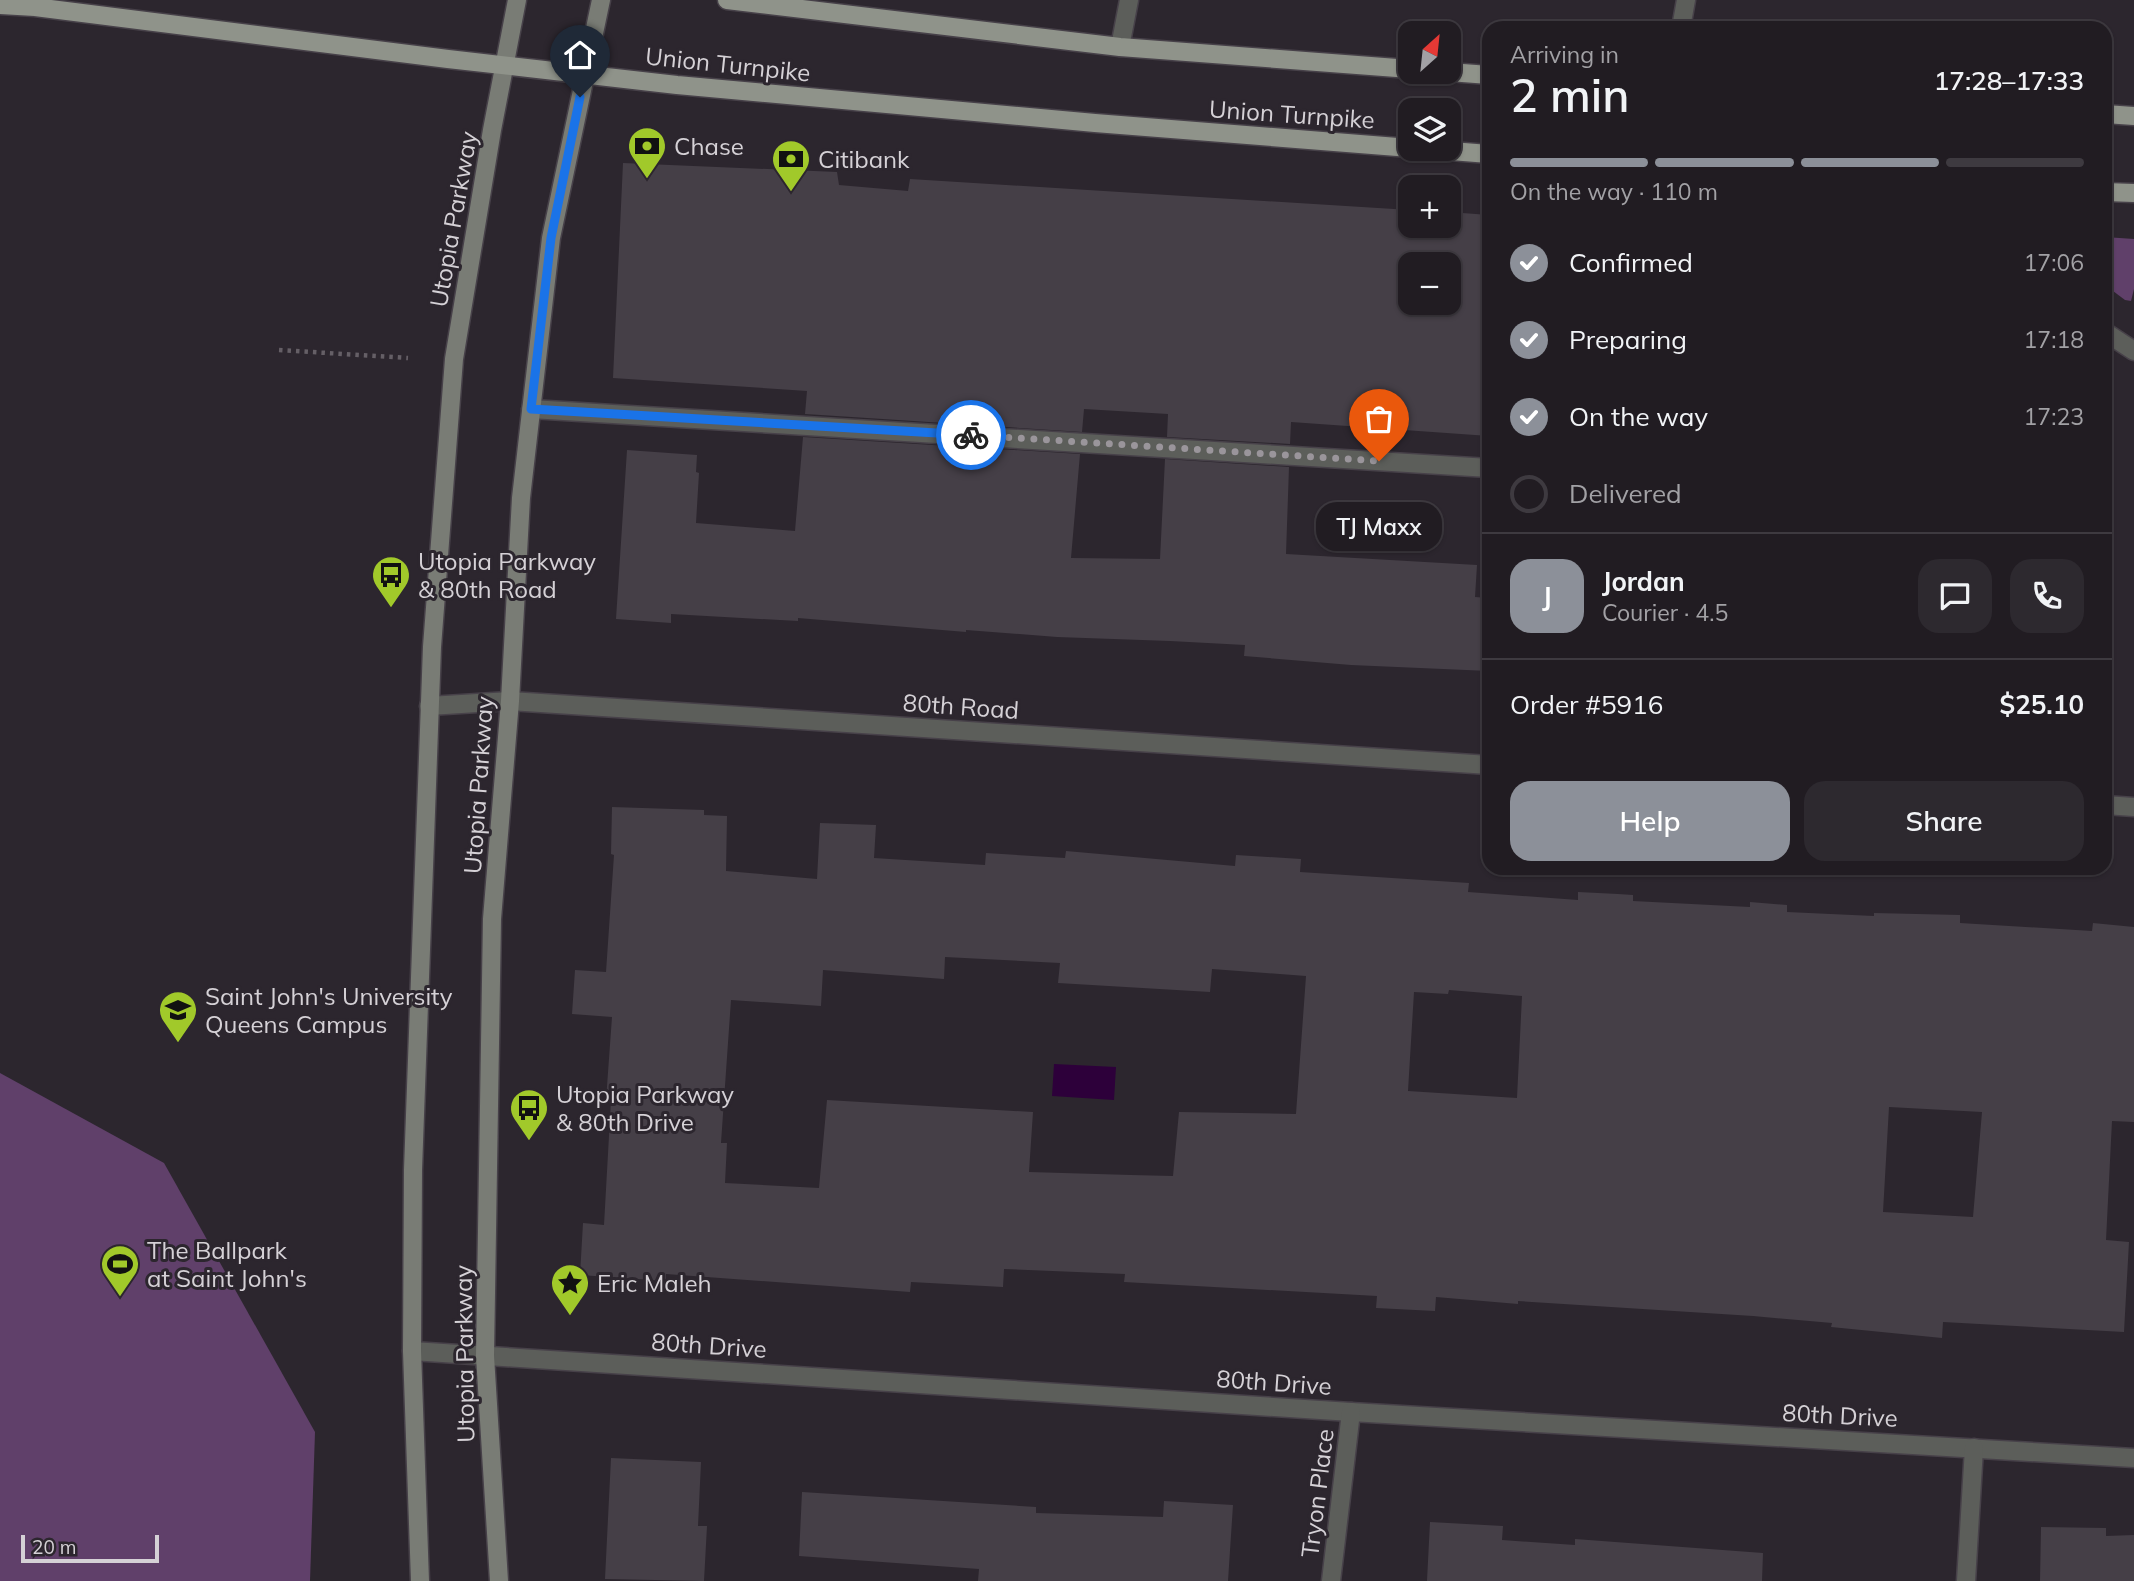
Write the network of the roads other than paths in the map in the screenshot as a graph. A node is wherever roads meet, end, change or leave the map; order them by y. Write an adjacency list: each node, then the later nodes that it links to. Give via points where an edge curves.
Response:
1 (517, 0): 9 (main road, Utopia Parkway)
2 (601, 0): 12 (main road, Utopia Parkway)
3 (727, 0): 8 (main road)
4 (1129, 0): 8 (street)
5 (1686, 0): 7 (street)
6 (0, 5): 9 (main road, Union Turnpike)
7 (1682, 21)
8 (1120, 47): 10 (main road)
9 (505, 65): 12 (main road, Union Turnpike); 26 (main road, Utopia Parkway, via 454,359)
10 (1398, 68)
11 (1461, 73): 13 (main road)
12 (585, 74): 16 (main road, Union Turnpike, via 1095,124); 23 (main road, Utopia Parkway, via 551,238)
13 (1482, 74)
14 (2112, 114): 15 (main road)
15 (2134, 116)
16 (1398, 147)
17 (1461, 152): 18 (main road)
18 (1482, 153)
19 (2112, 192): 20 (main road)
20 (2134, 194)
21 (2112, 337): 22 (street)
22 (2134, 351)
23 (531, 409): 24 (street); 25 (main road, Utopia Parkway, via 521,498)
24 (1482, 468)
25 (510, 701): 26 (street, 80th Road); 27 (street, 80th Road); 31 (main road, Utopia Parkway, via 492,919)
26 (429, 706): 30 (main road, Utopia Parkway, via 413,1170)
27 (1482, 765)
28 (2112, 805): 29 (street)
29 (2134, 807)
30 (412, 1351): 31 (street, 80th Drive); 35 (main road, Utopia Parkway)
31 (485, 1356): 32 (street, 80th Drive); 36 (main road, Utopia Parkway)
32 (1351, 1412): 33 (street, 80th Drive); 37 (street, Tryon Place)
33 (1974, 1448): 34 (street, 80th Drive); 38 (street)
34 (2134, 1458)
35 (420, 1581)
36 (499, 1581)
37 (1331, 1581)
38 (1966, 1581)

